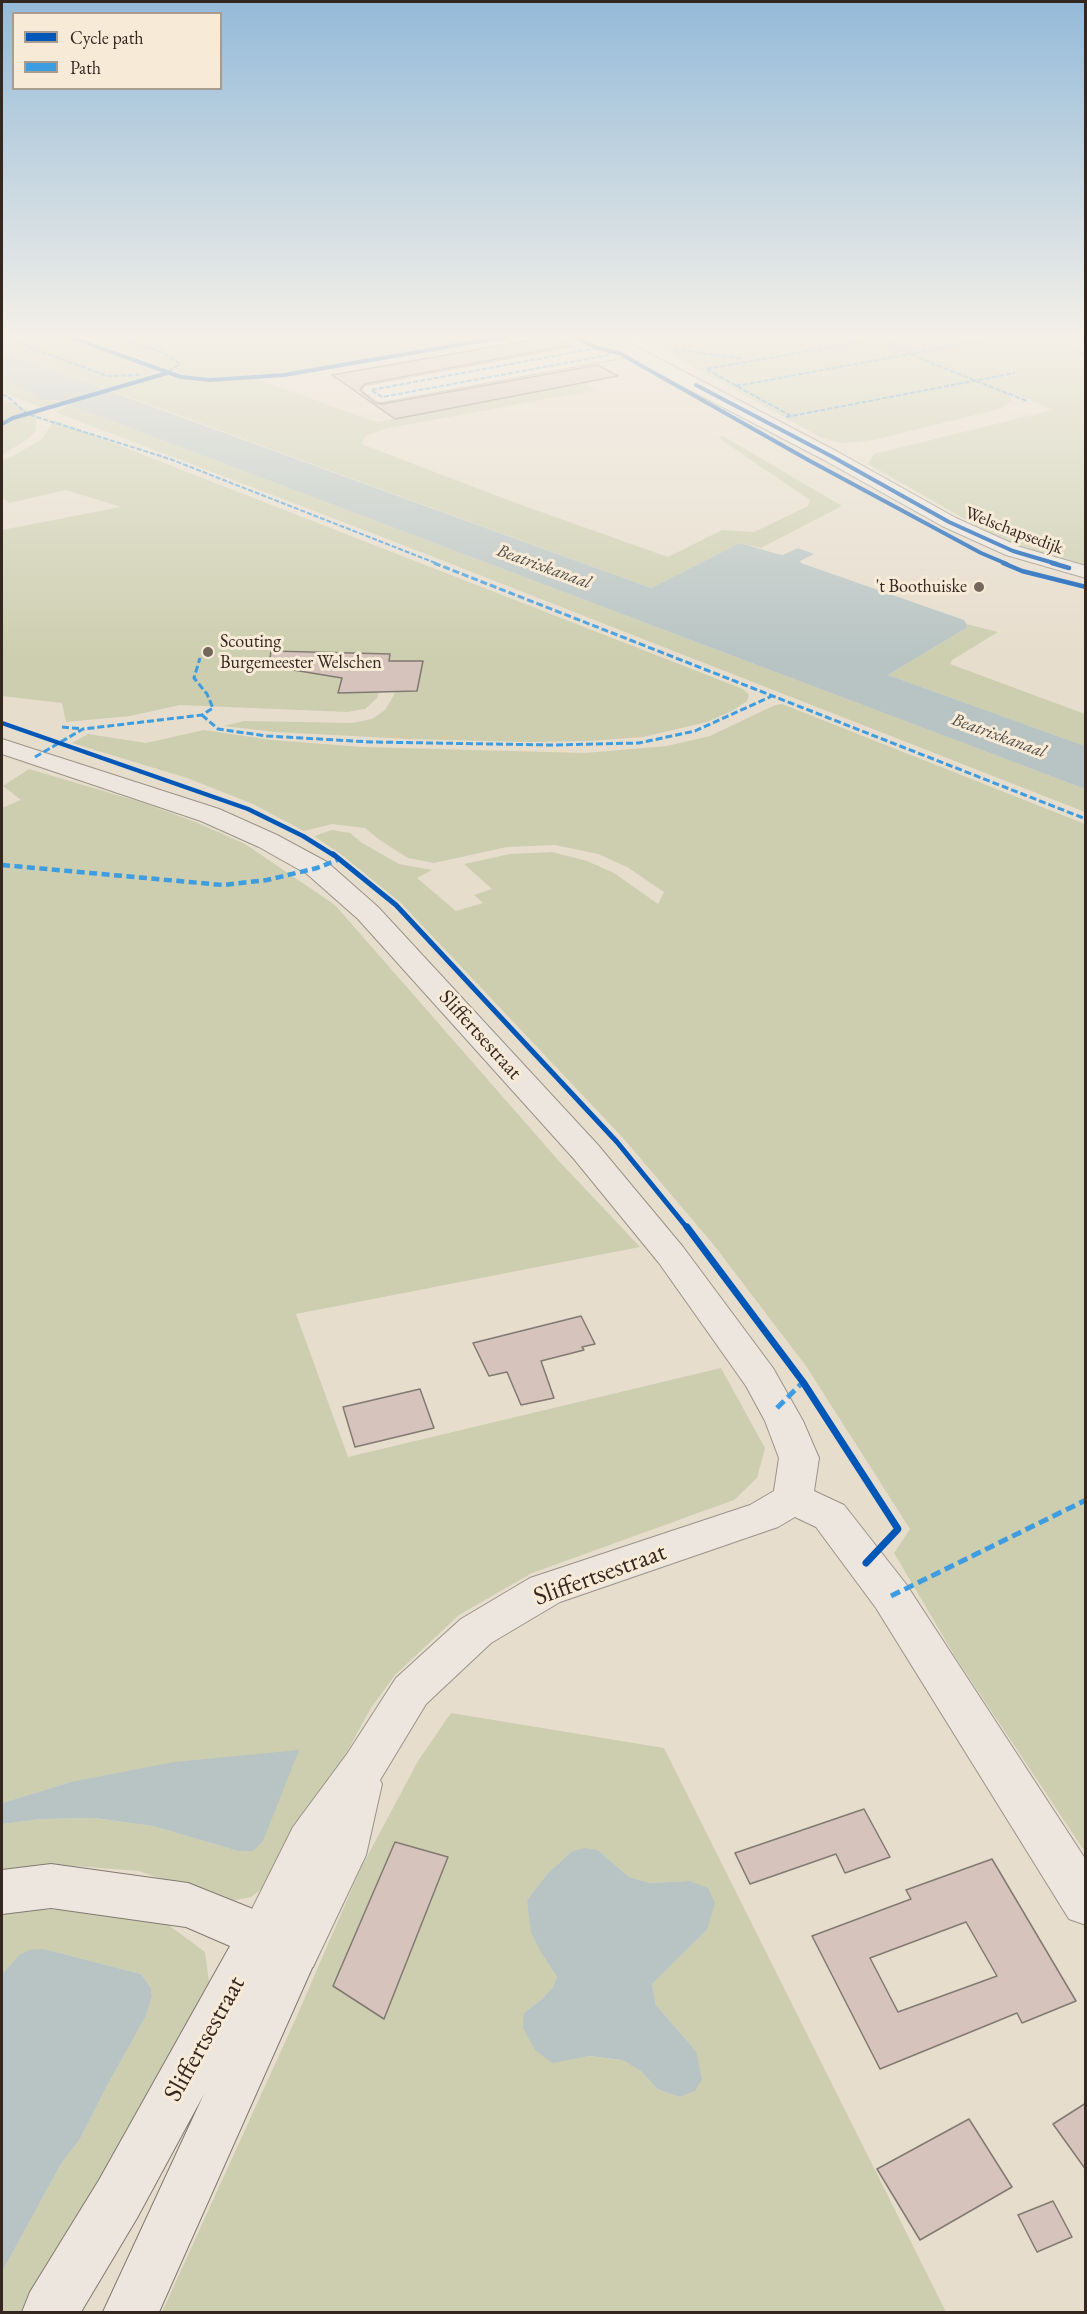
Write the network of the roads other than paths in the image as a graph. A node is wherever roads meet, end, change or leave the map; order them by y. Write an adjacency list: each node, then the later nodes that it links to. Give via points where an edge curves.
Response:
1 (808, 444): 2 (street, Welschapsedijk, via 949,522)
2 (1069, 573)
3 (2, 746): 4 (street, Sliffertsestraat, via 210,815 268,841 317,868 368,913 586,1152 671,1255 760,1378 777,1408 799,1458)
4 (793, 1499): 6 (street, via 830,1516 891,1596); 7 (street, Sliffertsestraat, via 764,1516 545,1590 476,1631 411,1691 363,1768 342,1855)
5 (2, 1893): 7 (street, via 51,1886 188,1905)
6 (1086, 1903)
7 (279, 1944): 8 (street, Sliffertsestraat); 9 (street, Sliffertsestraat)
8 (50, 2313)
9 (131, 2313)

